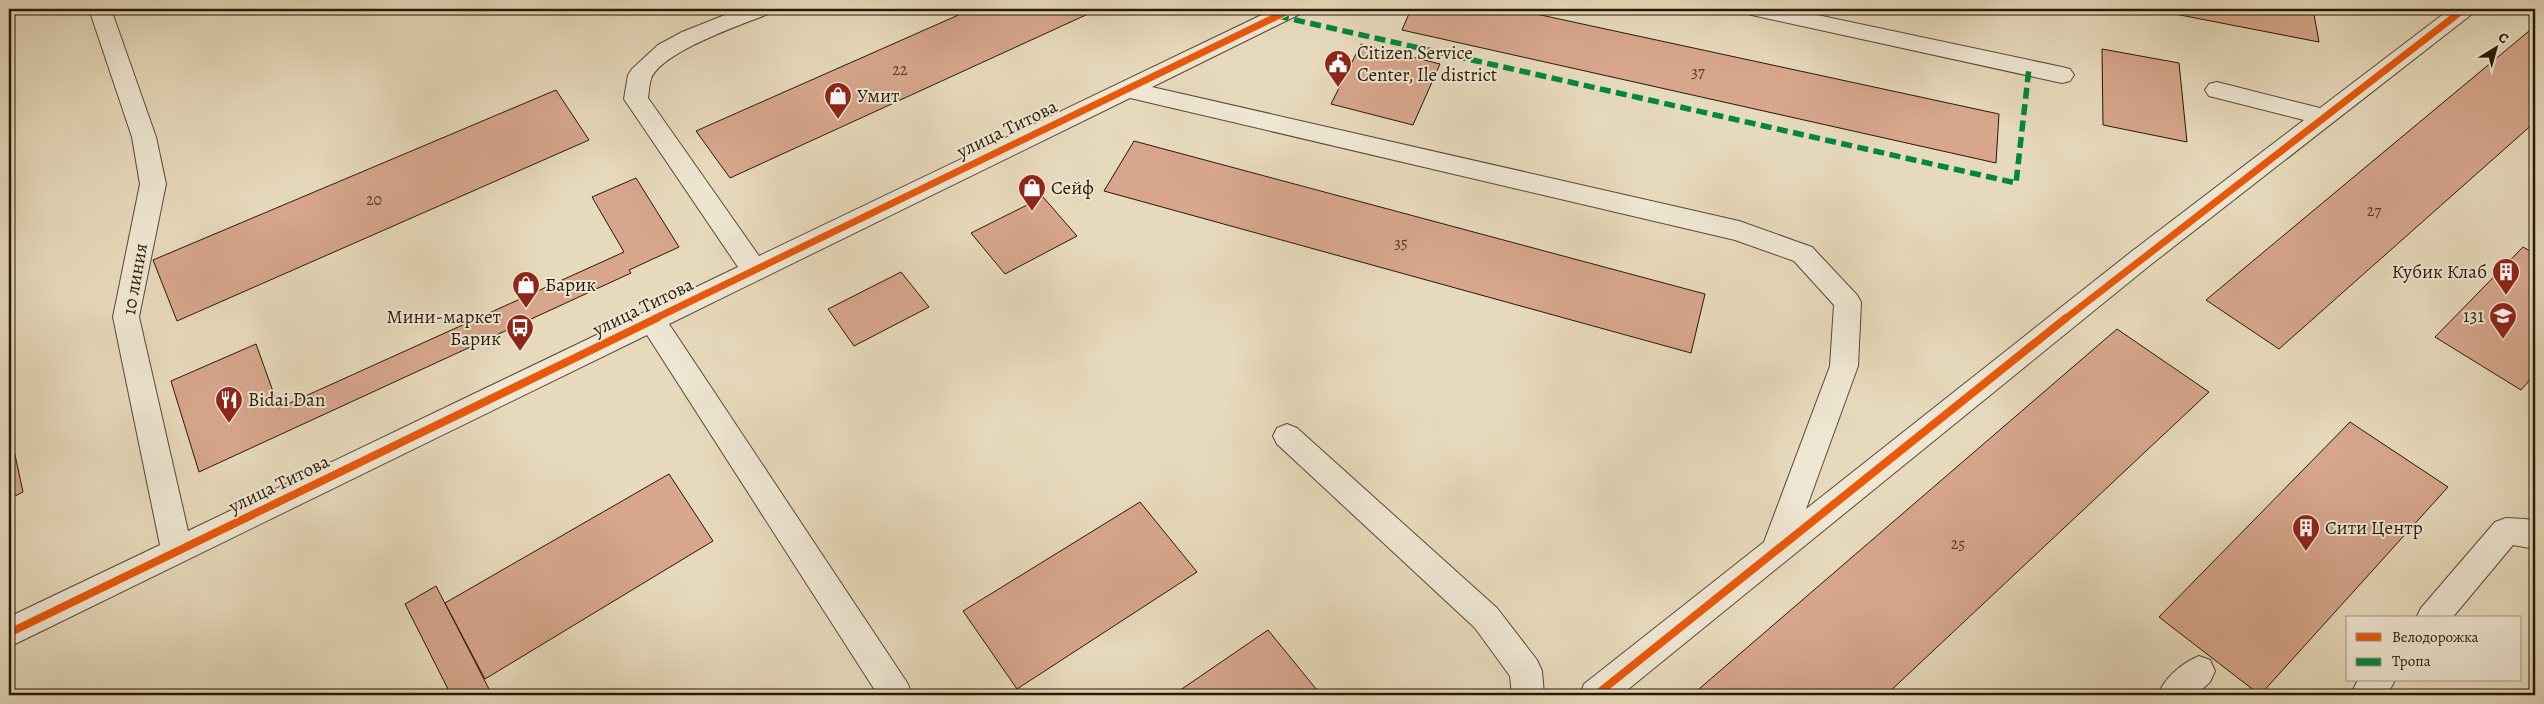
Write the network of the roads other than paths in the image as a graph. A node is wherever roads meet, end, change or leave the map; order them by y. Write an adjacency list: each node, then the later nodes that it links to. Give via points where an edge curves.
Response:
1 (100, 9): 14 (street, 10 линия, via 144,137 153,184 126,317)
2 (760, 9): 10 (street, via 666,50 640,75 636,99)
3 (1292, 9): 7 (street, улица Титова)
4 (1756, 9): 6 (street)
5 (2459, 10): 9 (street)
6 (2062, 75)
7 (1126, 90): 10 (street, улица Титова); 15 (street, via 1739,231 1803,254 1848,302 1844,366)
8 (2217, 90): 9 (street)
9 (2324, 117): 15 (street, via 2140,259)
10 (755, 271): 11 (street, улица Титова)
11 (652, 321): 14 (street, улица Титова); 20 (street)
12 (1286, 436): 21 (street, via 1486,618 1526,671)
13 (2535, 536): 16 (street, via 2506,531)
14 (178, 552): 17 (street, улица Титова)
15 (1774, 554): 22 (street)
16 (2434, 616)
17 (9, 634)
18 (2199, 671): 23 (street)
19 (2377, 682): 24 (street)
20 (896, 695)
21 (1528, 695)
22 (1596, 695)
23 (2174, 695)
24 (2366, 695)

